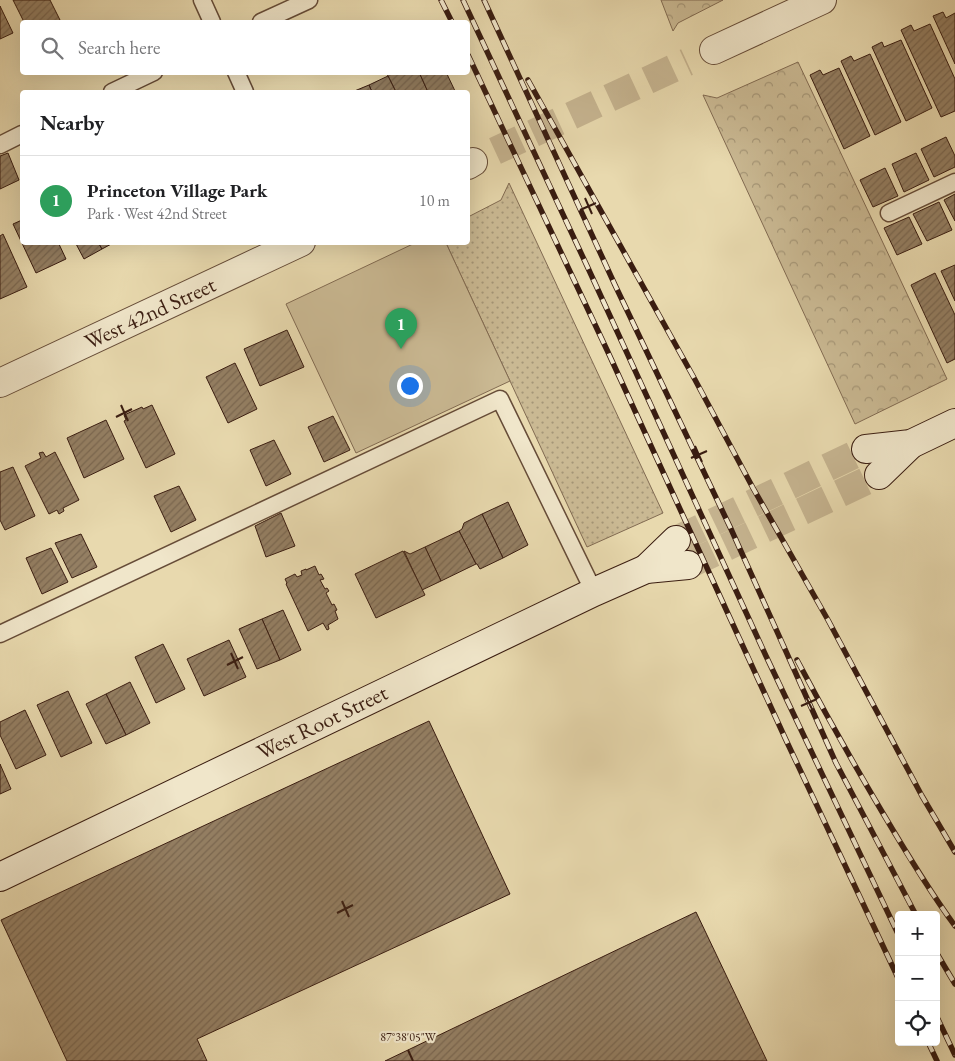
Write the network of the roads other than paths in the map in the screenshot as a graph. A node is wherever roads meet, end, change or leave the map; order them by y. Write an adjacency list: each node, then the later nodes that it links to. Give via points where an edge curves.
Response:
1 (202, 0): 4 (lane)
2 (309, 0): 5 (lane)
3 (822, 0): 6 (street)
4 (211, 20)
5 (265, 20)
6 (714, 50)
7 (148, 75): 9 (lane)
8 (237, 75): 10 (lane)
9 (116, 90)
10 (244, 90)
11 (20, 135): 12 (lane)
12 (0, 145)
13 (955, 182): 14 (lane)
14 (889, 213)
15 (295, 245): 16 (street, West 42nd Street)
16 (0, 383)
17 (955, 423): 18 (street)
18 (911, 444): 19 (street); 20 (street)
19 (866, 449)
20 (879, 475)
21 (676, 540): 23 (street, West Root Street)
22 (688, 565): 23 (street, West Root Street)
23 (646, 569): 24 (street, West Root Street)
24 (594, 592): 25 (lane, via 500,399); 26 (street, West Root Street)
25 (0, 634)
26 (0, 877)

